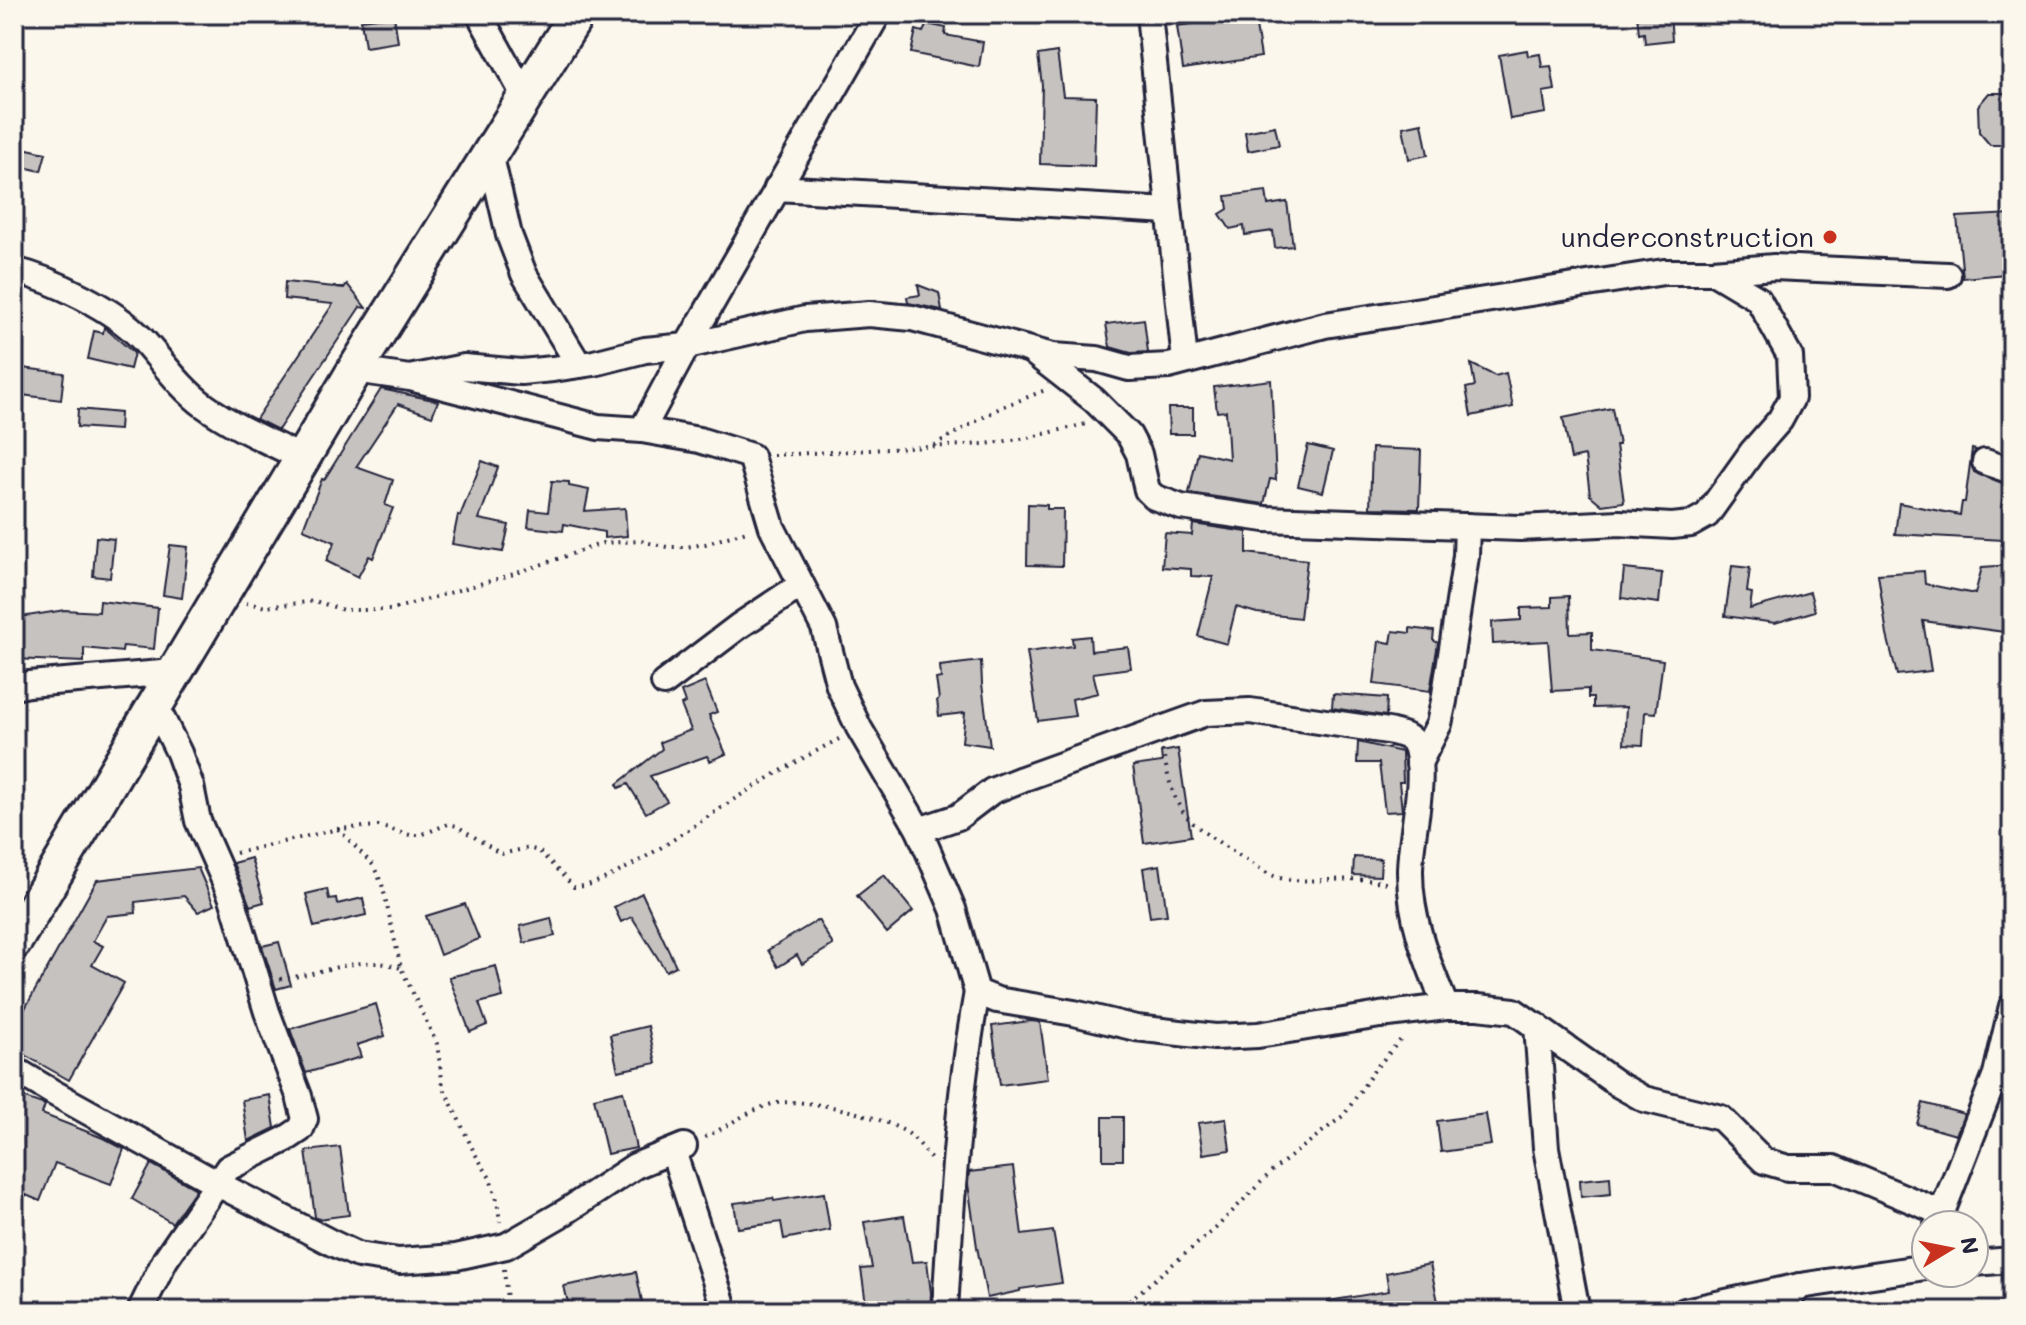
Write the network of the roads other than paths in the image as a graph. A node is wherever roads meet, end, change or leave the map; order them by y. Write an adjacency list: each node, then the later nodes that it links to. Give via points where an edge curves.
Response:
1 (479, 14): 5 (street)
2 (577, 14): 5 (street)
3 (878, 14): 7 (street)
4 (1149, 14): 8 (street)
5 (525, 97): 6 (street)
6 (490, 153): 15 (street, via 524,274); 16 (street)
7 (777, 188): 8 (street); 12 (street)
8 (1169, 211): 14 (street)
9 (14, 270): 19 (street, via 42,277 115,315 206,406)
10 (1713, 272): 11 (street, via 1774,267); 14 (street, via 1664,272 1386,314); 22 (street, via 1758,299 1790,356 1792,398 1707,515 1672,526)
11 (1948, 275)
12 (687, 346): 13 (street, via 805,319 869,314 912,318); 15 (street); 18 (street)
13 (1029, 349): 14 (street, via 1129,368); 22 (street, via 1129,435 1147,490 1163,502 1265,519)
14 (1185, 361)
15 (579, 365): 17 (street, via 521,372 464,367)
16 (355, 370): 17 (street); 19 (street)
17 (410, 378): 18 (street, via 598,427)
18 (642, 430): 23 (street, via 751,456 771,523)
19 (302, 458): 24 (street)
20 (1985, 462): 21 (street)
21 (2012, 471)
22 (1467, 526): 28 (street, via 1444,701)
23 (801, 585): 25 (street); 29 (street, via 824,628 839,686 859,728)
24 (174, 672): 26 (street); 27 (street)
25 (664, 683)
26 (14, 687)
27 (155, 704): 30 (street); 37 (street, via 179,753 198,821 232,898 305,1119 286,1139 228,1168)
28 (1419, 763): 29 (street, via 1412,739 1388,731 1250,711 1206,713 992,791 958,817); 33 (street, via 1411,898)
29 (919, 830): 31 (street, via 953,909)
30 (14, 942)
31 (977, 992): 33 (street, via 1136,1028 1215,1037); 46 (street, via 952,1191)
32 (2012, 1006): 35 (street)
33 (1436, 1008): 34 (street, via 1514,1011)
34 (1537, 1026): 38 (street, via 1644,1099 1721,1118 1764,1161 1788,1168 1834,1168); 47 (street, via 1546,1148)
35 (2009, 1038): 39 (street)
36 (14, 1069): 37 (street)
37 (218, 1184): 44 (street, via 165,1260); 45 (street, via 358,1255 399,1261 456,1257 503,1246 635,1166 679,1148)
38 (1918, 1209)
39 (1943, 1209)
40 (2012, 1260): 41 (street)
41 (1990, 1262)
42 (1910, 1266): 43 (street)
43 (1800, 1286): 48 (street); 49 (street)
44 (140, 1311)
45 (725, 1311)
46 (945, 1311)
47 (1577, 1311)
48 (1685, 1311)
49 (1779, 1311)

